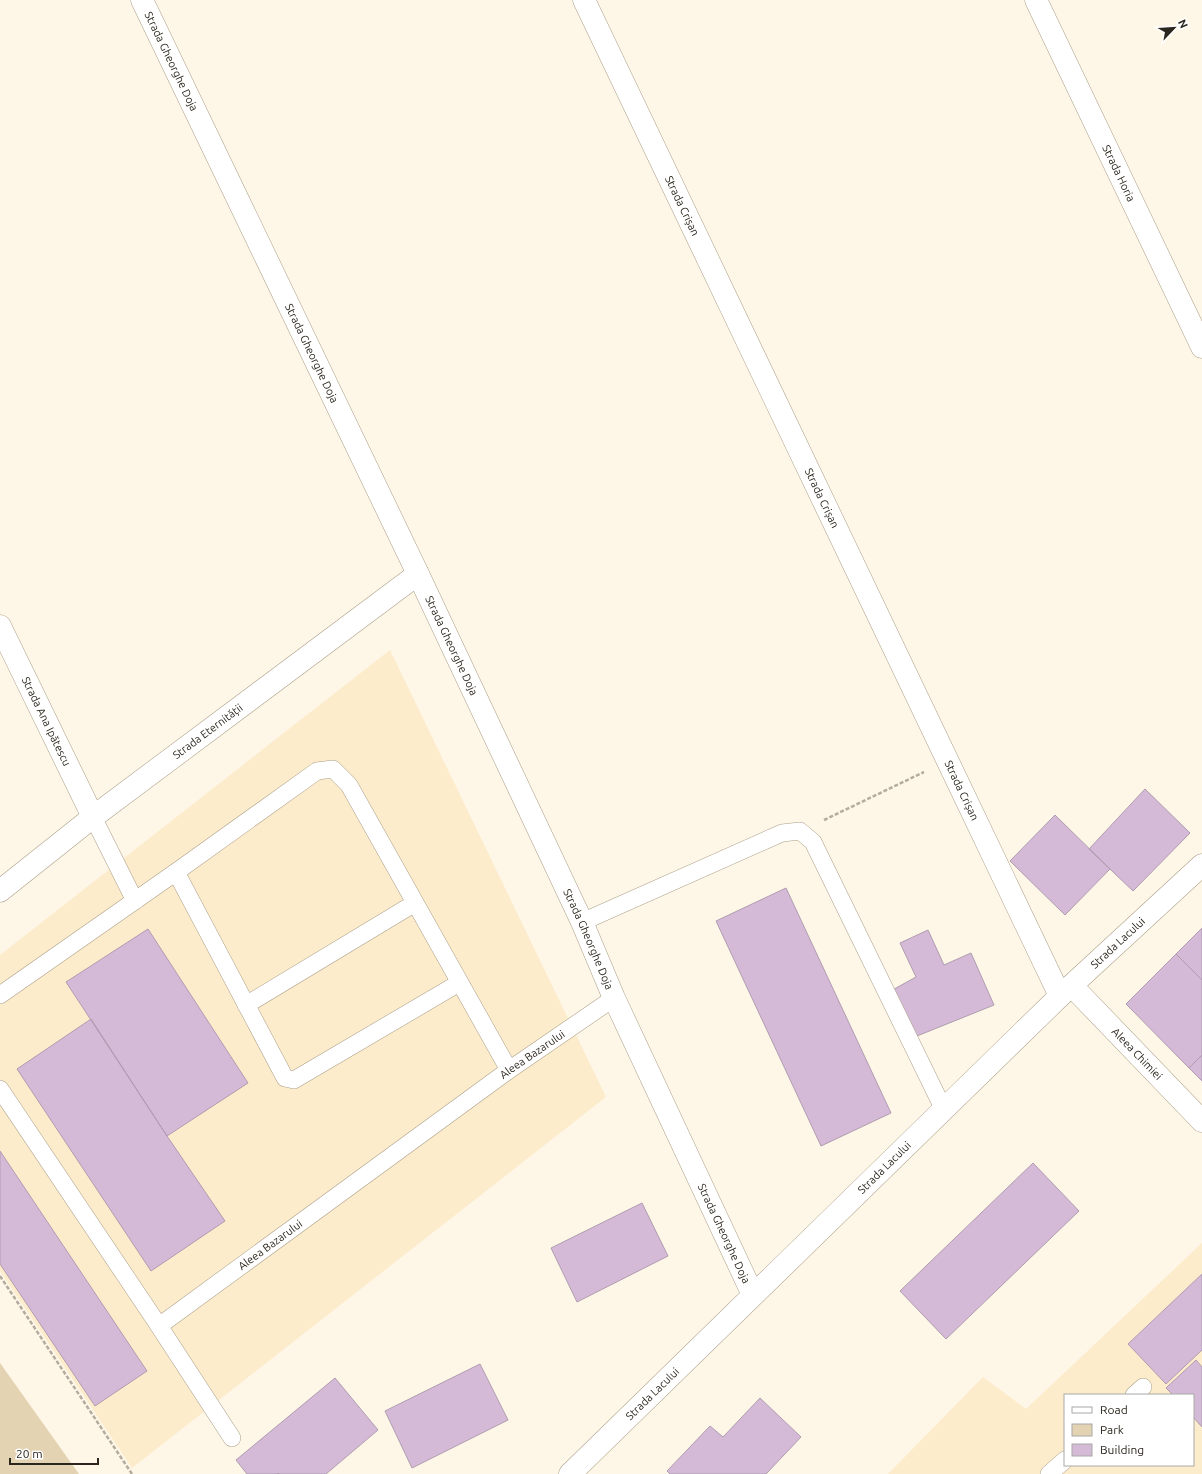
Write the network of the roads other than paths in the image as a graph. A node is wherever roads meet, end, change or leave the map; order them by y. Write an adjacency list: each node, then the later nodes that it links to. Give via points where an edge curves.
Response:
1 (142, 0): 5 (street, Strada Gheorghe Doja)
2 (584, 0): 15 (street, Strada Crișan, via 947,761)
3 (1036, 0): 4 (street, Strada Horia)
4 (1202, 347)
5 (418, 574): 7 (street, Strada Eternității); 13 (street, Strada Gheorghe Doja)
6 (0, 626): 7 (street, Strada Ana Ipătescu)
7 (93, 817): 10 (street, Strada Eternității); 11 (lane)
8 (1202, 865): 15 (street, Strada Lacului)
9 (176, 872): 11 (lane); 12 (lane, via 317,771 332,769 349,785); 18 (lane)
10 (0, 891)
11 (135, 901): 16 (lane)
12 (415, 903): 14 (lane); 18 (lane)
13 (582, 922): 17 (street, Strada Gheorghe Doja); 21 (lane, via 782,833 800,831 813,842)
14 (459, 983): 18 (lane, via 294,1080 285,1078); 19 (lane)
15 (1066, 991): 21 (street, Strada Lacului); 22 (street, Aleea Chimiei)
16 (0, 995)
17 (614, 998): 19 (lane, Aleea Bazarului); 23 (street, Strada Gheorghe Doja)
18 (246, 1006)
19 (509, 1070): 24 (lane, Aleea Bazarului)
20 (0, 1089): 24 (lane)
21 (944, 1110): 23 (street, Strada Lacului)
22 (1202, 1122)
23 (753, 1295): 27 (street, Strada Lacului)
24 (159, 1326): 25 (lane)
25 (232, 1438)
26 (1064, 1461): 28 (lane)
27 (570, 1474)
28 (1050, 1474)

